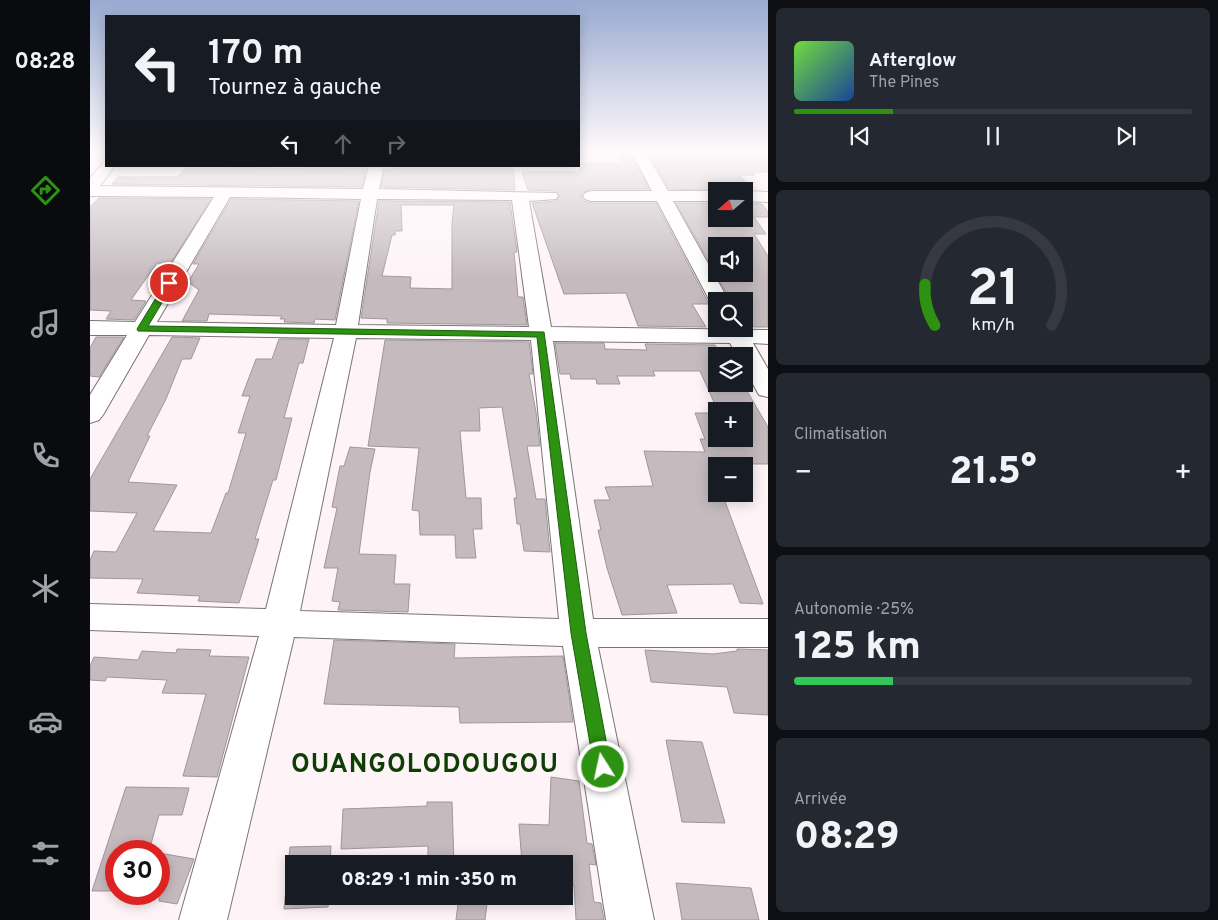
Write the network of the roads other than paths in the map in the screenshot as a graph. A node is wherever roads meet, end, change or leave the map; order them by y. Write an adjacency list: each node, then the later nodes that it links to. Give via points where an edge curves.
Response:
1 (225, 194): 11 (street)
2 (371, 194): 12 (street)
3 (506, 194): 14 (street, via 535,197)
4 (590, 196): 5 (street)
5 (662, 196): 6 (street); 9 (street)
6 (708, 196)
7 (753, 196): 8 (street)
8 (768, 197)
9 (714, 292)
10 (90, 328): 11 (street)
11 (141, 329): 12 (street); 19 (street)
12 (346, 332): 14 (street); 21 (street)
13 (708, 333): 14 (street)
14 (541, 334): 22 (street)
15 (753, 335): 17 (street)
16 (737, 337): 18 (street)
17 (768, 337)
18 (768, 390)
19 (90, 415)
20 (90, 617): 21 (street)
21 (280, 624): 22 (street); 24 (street)
22 (578, 633): 23 (street); 25 (street)
23 (768, 633)
24 (203, 920)
25 (630, 920)

